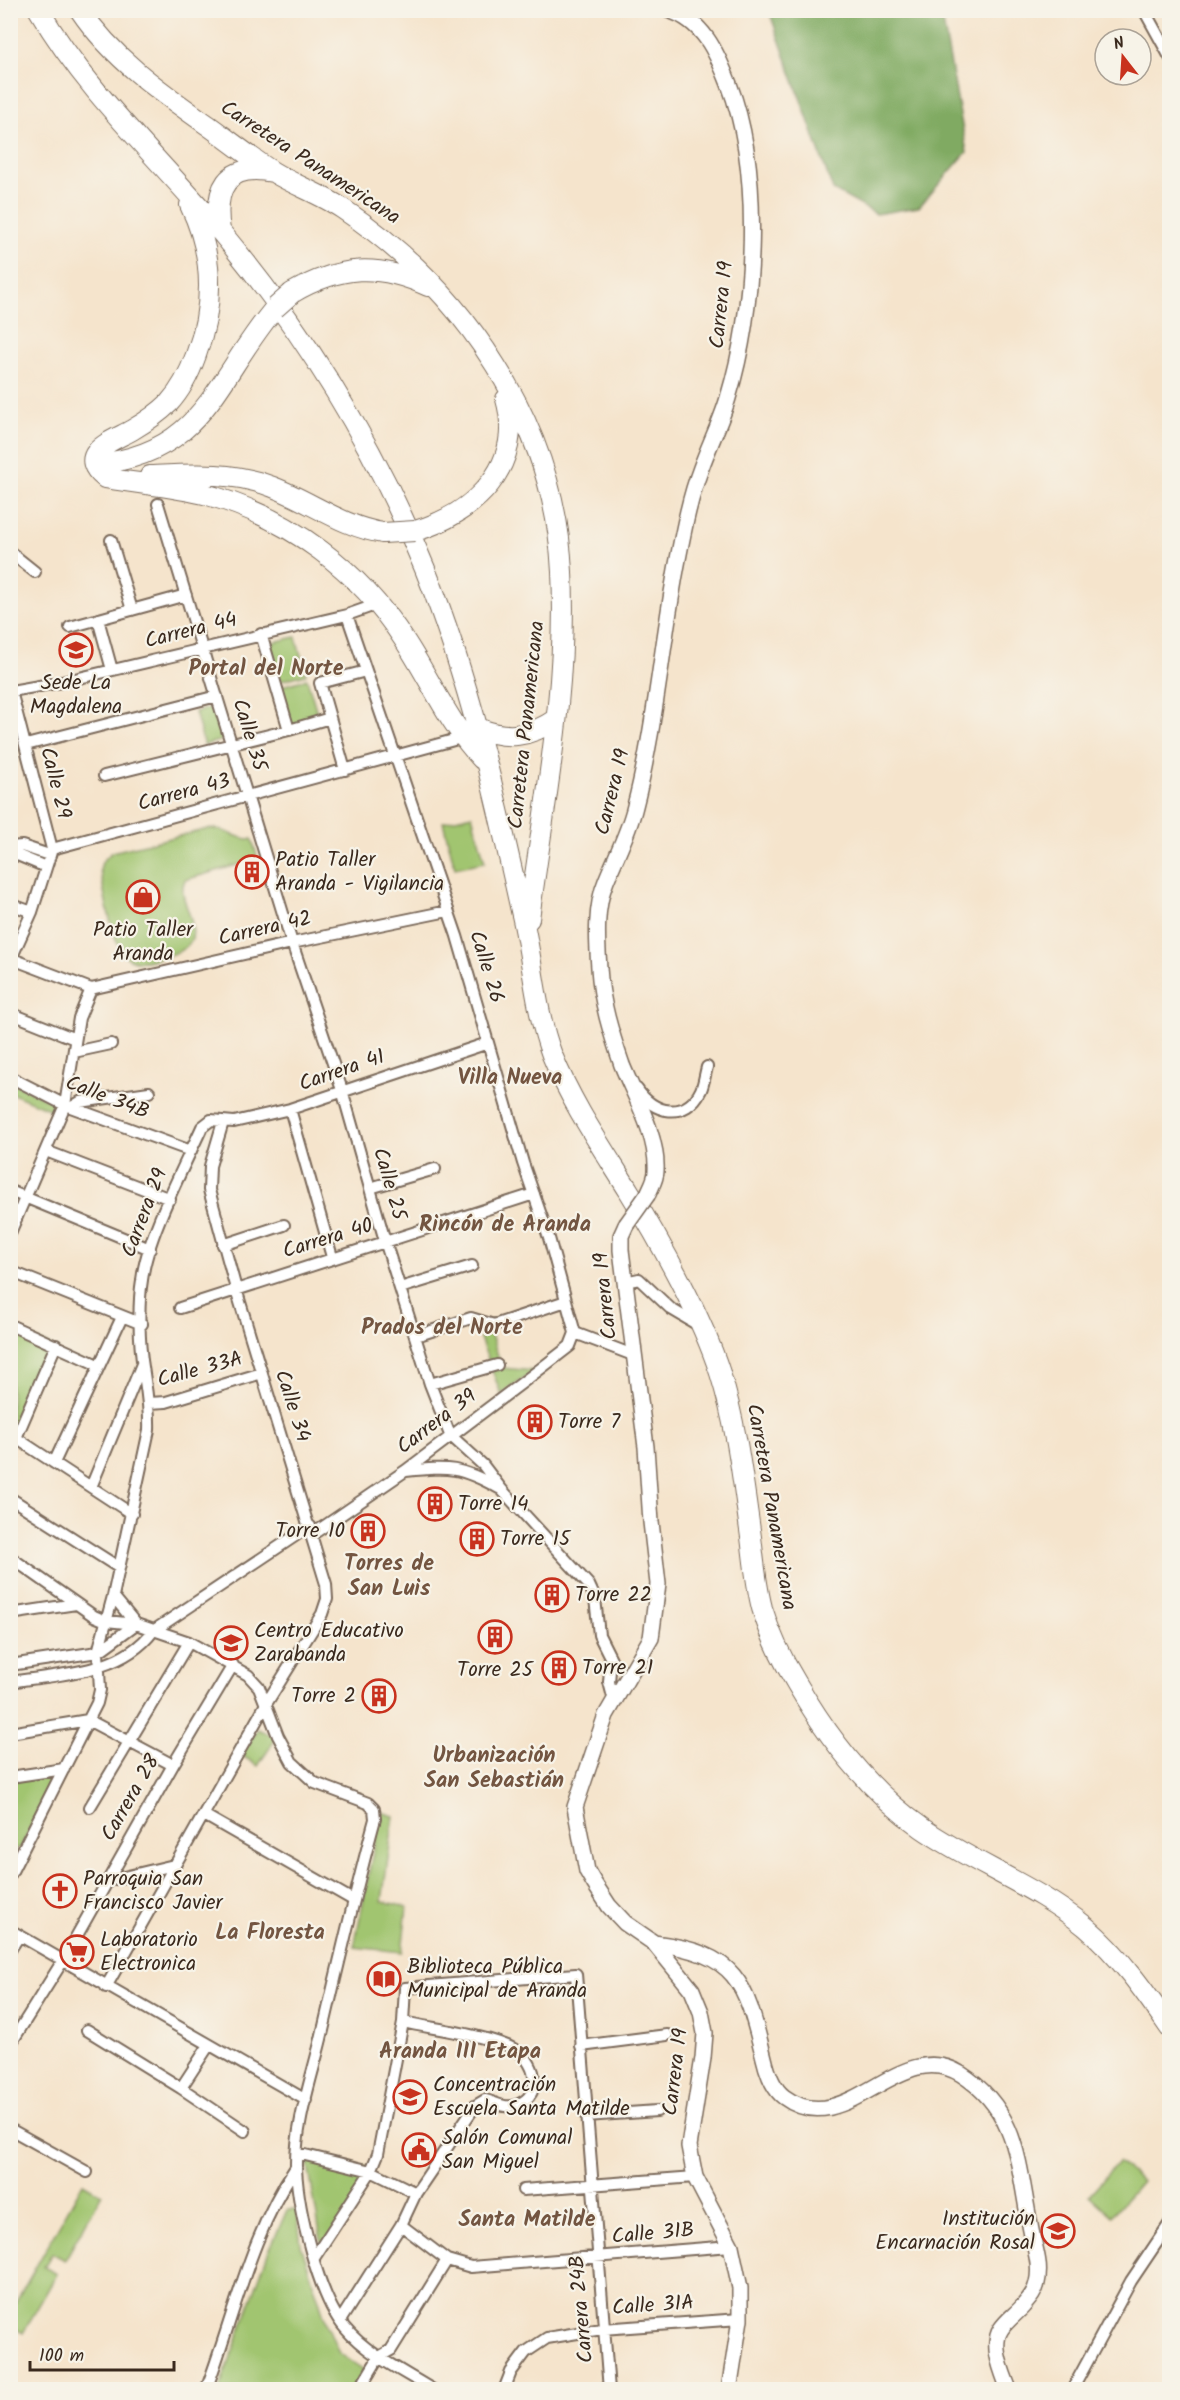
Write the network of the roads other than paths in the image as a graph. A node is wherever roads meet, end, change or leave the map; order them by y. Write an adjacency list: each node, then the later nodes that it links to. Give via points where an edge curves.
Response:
1 (39, 10): 7 (highway, Carretera Panamericana, via 78,69)
2 (80, 10): 6 (highway, Carretera Panamericana, via 116,53 153,86)
3 (668, 10): 54 (street, Carrera 19, via 703,32 720,60 736,101 750,164 751,217 745,328 728,400 692,495 635,807 599,907 597,951 601,993)
4 (1144, 10): 5 (street)
5 (1170, 57)
6 (274, 172): 8 (highway, via 244,170 227,182 219,197); 9 (highway, Carretera Panamericana, via 341,207 400,251)
7 (174, 177): 8 (highway, Carretera Panamericana); 11 (highway, via 198,222 211,272 205,332 183,383 168,403 97,451)
8 (220, 231): 31 (highway, Carretera Panamericana, via 310,350 379,468 430,582)
9 (448, 299): 10 (highway, Carretera Panamericana); 11 (highway, bridge, via 406,276 383,271 359,269 324,277 292,293 275,308 255,331 216,395 179,435)
10 (484, 347): 11 (highway, bridge, via 501,382 511,420 508,446 484,493 441,524 383,534 355,526 249,479 221,474); 29 (highway, Carretera Panamericana, via 505,380 532,440 556,527 562,571 562,651)
11 (100, 471): 17 (highway, via 208,495 256,512 324,552)
12 (158, 504): 16 (street, Calle 35)
13 (111, 540): 18 (street)
14 (11, 552): 15 (street)
15 (36, 572)
16 (186, 595): 18 (street); 23 (street, Calle 35)
17 (378, 604): 19 (street, Carrera 44); 31 (highway)
18 (132, 610): 20 (street)
19 (347, 615): 22 (street, Carrera 44); 25 (street, Calle 26)
20 (98, 619): 21 (street); 24 (street)
21 (70, 627)
22 (261, 634): 23 (street, Carrera 44); 30 (street)
23 (202, 649): 24 (street, Carrera 44); 27 (street, Calle 35)
24 (112, 670): 26 (street, Carrera 44)
25 (366, 671): 28 (street, via 320,683); 34 (street, Calle 26)
26 (11, 691): 32 (street, Calle 29)
27 (217, 696): 32 (street); 33 (street, Calle 35)
28 (330, 718): 30 (street, Carrera 43); 35 (street)
29 (556, 719): 31 (highway, via 526,735); 45 (highway, Carretera Panamericana)
30 (289, 730): 33 (street, Carrera 43)
31 (471, 733): 34 (street, Carrera 43); 45 (highway, Carretera Panamericana, via 489,766)
32 (26, 745): 40 (street, Calle 29)
33 (232, 745): 36 (street, Carrera 43); 37 (street, Calle 35)
34 (395, 757): 35 (street, Carrera 43); 43 (street, Calle 26)
35 (345, 770): 37 (street, Carrera 43)
36 (104, 776)
37 (248, 796): 40 (street, Carrera 43); 46 (street, Calle 35)
38 (10, 847): 40 (street)
39 (10, 852): 41 (street)
40 (51, 852): 41 (street)
41 (46, 867): 44 (street)
42 (10, 904): 44 (street)
43 (448, 911): 46 (street, Carrera 42); 51 (street, Calle 26)
44 (32, 912): 47 (street)
45 (526, 933): 87 (highway, Carretera Panamericana, via 551,1053 581,1116 632,1195)
46 (292, 943): 48 (street, Carrera 42); 57 (street, Calle 25)
47 (11, 959): 48 (street)
48 (91, 989): 50 (street, via 78,1018)
49 (10, 1013): 50 (street)
50 (75, 1039): 53 (street)
51 (488, 1043): 57 (street, Carrera 41); 68 (street, Calle 26)
52 (111, 1044): 53 (street)
53 (74, 1052): 59 (street)
54 (622, 1065): 55 (street, via 639,1093 655,1107 670,1112 696,1098); 79 (street, Carrera 19, bridge, via 655,1154 656,1175 621,1236)
55 (707, 1067)
56 (10, 1077): 59 (street, Calle 34B)
57 (342, 1090): 60 (street, Carrera 41); 66 (street, Calle 25)
58 (149, 1092): 59 (street)
59 (68, 1106): 63 (street); 64 (street, Calle 34B)
60 (290, 1109): 62 (street, Carrera 41); 76 (street)
61 (206, 1121): 62 (street, Carrera 41); 64 (street, Carrera 29)
62 (223, 1122): 74 (street, Calle 34, via 210,1166 209,1190)
63 (46, 1151): 69 (street); 70 (street)
64 (191, 1151): 70 (street, Carrera 29)
65 (435, 1169): 66 (street)
66 (370, 1188): 73 (street, Calle 25)
67 (10, 1191): 69 (street)
68 (534, 1194): 73 (street, Carrera 40); 82 (street, Calle 26)
69 (26, 1198): 72 (street); 75 (street)
70 (170, 1199): 75 (street, Carrera 29)
71 (284, 1225): 74 (street)
72 (10, 1233)
73 (385, 1242): 76 (street, Carrera 40); 80 (street, Calle 25)
74 (224, 1245): 81 (street, Calle 34)
75 (150, 1249): 86 (street, Carrera 29, via 141,1281)
76 (332, 1257): 81 (street, Carrera 40)
77 (472, 1266): 80 (street)
78 (10, 1271): 84 (street)
79 (624, 1282): 87 (street, via 639,1279 672,1309); 91 (street, Carrera 19)
80 (400, 1288): 89 (street, Calle 25)
81 (236, 1289): 83 (street); 95 (street, Calle 34)
82 (566, 1301): 88 (street, Calle 26); 89 (street, via 494,1325 471,1318)
83 (180, 1308)
84 (122, 1317): 86 (street); 93 (street)
85 (10, 1324): 90 (street)
86 (142, 1324): 92 (street, Carrera 29)
87 (700, 1327): 144 (highway, Carretera Panamericana, via 728,1400 762,1609 780,1654 819,1720 860,1772 900,1811 926,1831 1020,1882 1084,1926 1132,1976)
88 (575, 1333): 91 (street); 98 (street, Carrera 39, via 570,1346)
89 (416, 1336): 96 (street, Calle 25)
90 (56, 1344): 93 (street); 99 (street)
91 (633, 1355): 123 (street, Carrera 19, via 658,1584 651,1638)
92 (142, 1364): 97 (street); 102 (street)
93 (98, 1365): 100 (street)
94 (496, 1365): 96 (street)
95 (262, 1373): 97 (street, Calle 33A, via 166,1402); 106 (street, Calle 34)
96 (430, 1384): 98 (street, Calle 25)
97 (149, 1403): 105 (street, via 149,1430)
98 (450, 1435): 101 (street, Carrera 39); 103 (street, via 483,1465)
99 (13, 1436): 100 (street)
100 (54, 1463): 102 (street)
101 (405, 1471): 103 (street, via 454,1468); 106 (street, Carrera 39)
102 (91, 1487): 105 (street)
103 (502, 1490): 123 (street, via 590,1585 599,1635 611,1659 609,1682)
104 (10, 1498): 108 (street)
105 (132, 1514): 108 (street)
106 (311, 1530): 116 (street, Carrera 39); 124 (street, Calle 34, via 327,1599 322,1614)
107 (10, 1557): 109 (street)
108 (118, 1567): 111 (street)
109 (26, 1568): 110 (street); 112 (street)
110 (10, 1570)
111 (113, 1596): 114 (street); 115 (street)
112 (76, 1604): 113 (street); 114 (street)
113 (10, 1614)
114 (106, 1621): 115 (street); 118 (street)
115 (136, 1624): 116 (street); 118 (street)
116 (153, 1631): 117 (street); 121 (street, Carrera 39, via 131,1651)
117 (189, 1642): 120 (street); 127 (street)
118 (98, 1652): 119 (street); 121 (street)
119 (10, 1665)
120 (233, 1665): 124 (street, via 259,1687); 128 (street, Carrera 28)
121 (98, 1668): 122 (street, Carrera 39); 125 (street, via 100,1690)
122 (10, 1682)
123 (614, 1701): 139 (street, Carrera 19, via 587,1763 575,1807 580,1841 587,1871 609,1906)
124 (266, 1704): 132 (street, Calle 34); 137 (street, via 284,1748 303,1774 374,1809 375,1820)
125 (88, 1720): 126 (street); 127 (street); 129 (street)
126 (10, 1734)
127 (129, 1742): 128 (street); 131 (street)
128 (173, 1765): 136 (street, Carrera 28)
129 (64, 1769): 130 (street); 133 (street)
130 (10, 1777)
131 (90, 1807)
132 (204, 1815): 134 (street, Calle 34); 137 (street)
133 (16, 1852): 135 (street)
134 (174, 1865): 136 (street); 142 (street, Calle 34)
135 (10, 1875)
136 (107, 1881): 141 (street, Carrera 28)
137 (353, 1900): 152 (street)
138 (15, 1933): 140 (street); 141 (street)
139 (654, 1943): 161 (street, Carrera 19, via 692,1990 703,2022 703,2058 688,2146); 181 (street, via 699,1952 735,1975 750,2002 767,2070 784,2097 810,2107 834,2106 908,2069 937,2065 963,2075 1000,2112 1019,2161 1038,2271 1035,2292 1000,2330 996,2342)
140 (10, 1950)
141 (62, 1962): 142 (street); 145 (street, Carrera 28)
142 (106, 1987): 149 (street)
143 (403, 2022): 150 (street, Carrera 24B, via 405,1988 576,1974); 159 (street, via 378,2154); 164 (street, via 516,2050 532,2064 535,2081 528,2098 511,2106 485,2100 475,2106)
144 (1170, 2028)
145 (15, 2030): 148 (street, Carrera 28)
146 (87, 2030): 151 (street)
147 (667, 2035): 150 (street)
148 (10, 2045)
149 (209, 2045): 151 (street); 152 (street)
150 (581, 2046): 154 (street, Carrera 24B)
151 (181, 2088): 156 (street)
152 (306, 2100): 157 (street)
153 (657, 2111): 154 (street)
154 (586, 2116): 162 (street, Carrera 24B)
155 (10, 2129): 160 (street)
156 (245, 2131)
157 (297, 2153): 158 (street); 159 (street)
158 (296, 2167): 168 (street); 175 (street, via 255,2247)
159 (371, 2171): 164 (street); 168 (street)
160 (87, 2172)
161 (695, 2177): 162 (street); 167 (street, Carrera 19)
162 (592, 2186): 163 (street); 169 (street, Carrera 24B)
163 (523, 2190)
164 (416, 2193): 166 (street)
165 (1170, 2223): 182 (street, via 1131,2281)
166 (401, 2225): 170 (street); 172 (street)
167 (731, 2246): 169 (street, Calle 31B); 171 (street, Carrera 19, via 740,2288)
168 (314, 2258): 172 (street)
169 (597, 2258): 170 (street, Calle 31B, via 471,2267); 173 (street, Carrera 24B)
170 (447, 2260): 174 (street, via 391,2350)
171 (740, 2319): 173 (street, Calle 31A); 180 (street, Carrera 19)
172 (340, 2320): 174 (street, via 356,2340)
173 (603, 2329): 178 (street, Calle 31A, via 561,2334 536,2343 511,2372); 179 (street, Carrera 24B)
174 (379, 2357): 176 (street); 177 (street)
175 (206, 2390)
176 (359, 2390)
177 (433, 2390)
178 (504, 2390)
179 (609, 2390)
180 (729, 2390)
181 (1010, 2390)
182 (1072, 2390)

